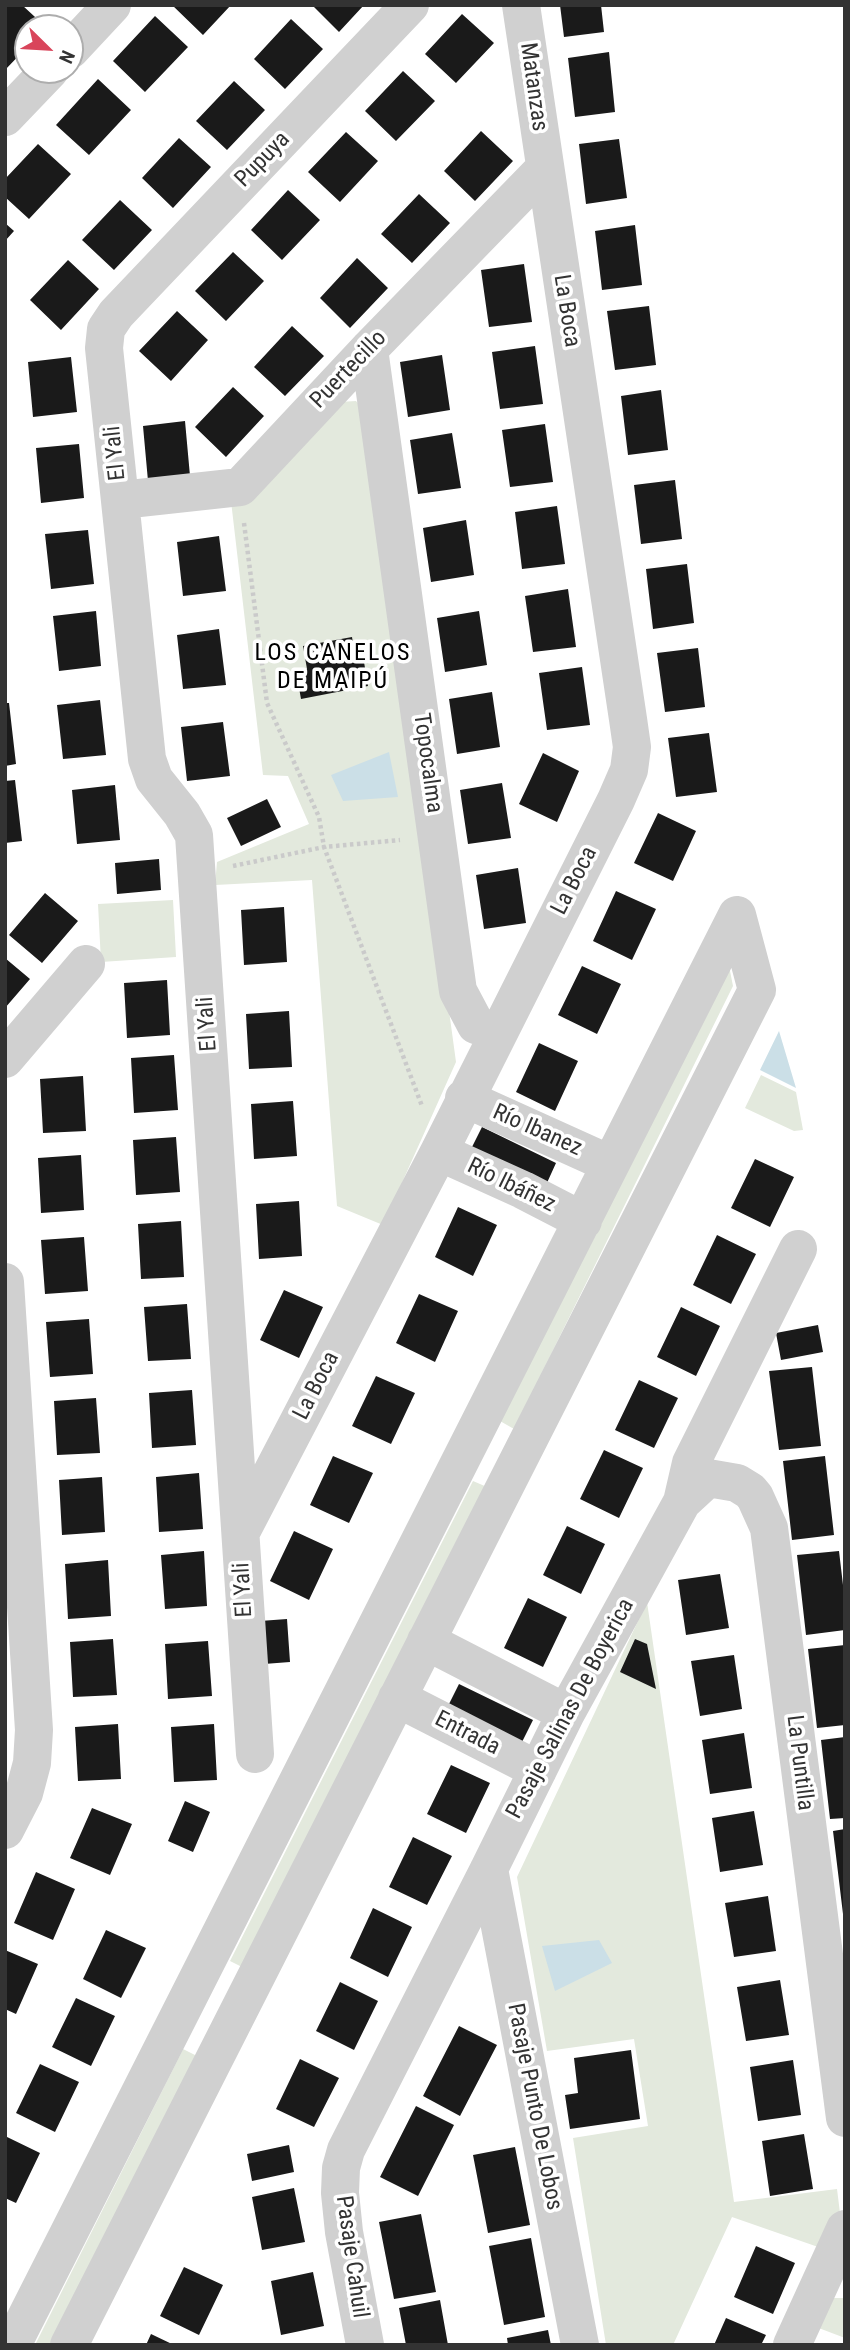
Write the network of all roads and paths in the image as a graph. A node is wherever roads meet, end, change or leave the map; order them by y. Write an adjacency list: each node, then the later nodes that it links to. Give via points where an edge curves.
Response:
1 (112, 5): 4 (street)
2 (410, 5): 8 (street, Pupuya)
3 (522, 5): 7 (street, Matanzas)
4 (84, 35)
5 (36, 84): 6 (street)
6 (6, 114)
7 (544, 169): 9 (street, Puertecillo); 16 (street, La Boca, via 632,747 629,770 616,800)
8 (116, 314): 11 (street, El Yali, via 106,329 104,348)
9 (369, 349): 10 (street, Puertecillo); 12 (street, Topocalma)
10 (240, 487): 11 (street); 13 (path, via 267,703 319,817)
11 (121, 500): 14 (street, El Yali, via 147,759 154,779 194,835)
12 (438, 836): 13 (path); 16 (street, Topocalma, via 458,991 476,1025)
13 (324, 847): 14 (path); 19 (path)
14 (197, 874): 27 (street, El Yali)
15 (86, 964): 17 (street)
16 (497, 1033): 18 (street, La Boca)
17 (5, 1059)
18 (464, 1098): 19 (street, La Boca); 20 (street, Río Ibanez)
19 (439, 1152): 21 (street, Río Ibáñez); 27 (street, La Boca)
20 (610, 1164): 21 (street); 25 (street, via 737,915 757,990)
21 (583, 1221): 24 (street)
22 (798, 1249): 26 (street, Pasaje Salinas De Boyerica, via 691,1463)
23 (5, 1282): 31 (street)
24 (471, 1439): 25 (street); 36 (street)
25 (517, 1462): 28 (street)
26 (682, 1502): 30 (street, Pasaje Salinas De Boyerica); 38 (street, La Puntilla, via 708,1478 737,1483 755,1497 769,1528)
27 (241, 1532): 32 (street, El Yali)
28 (426, 1641): 29 (street); 30 (street)
29 (397, 1698): 33 (street, Entrada); 37 (street)
30 (566, 1713): 33 (street, Pasaje Salinas De Boyerica)
31 (19, 1731): 34 (street, via 32,1763 24,1793)
32 (255, 1754)
33 (538, 1770): 35 (street, Pasaje Salinas De Boyerica)
34 (5, 1830)
35 (489, 1869): 39 (street, Pasaje Salinas De Boyerica, via 358,2123); 44 (street, Pasaje Punto De Lobos)
36 (188, 1997): 37 (street); 41 (street)
37 (232, 2020): 42 (street)
38 (845, 2118)
39 (341, 2168): 43 (street, Pasaje Cahuil, via 344,2232)
40 (845, 2229): 45 (street)
41 (12, 2345)
42 (69, 2345)
43 (365, 2345)
44 (580, 2345)
45 (792, 2345)

